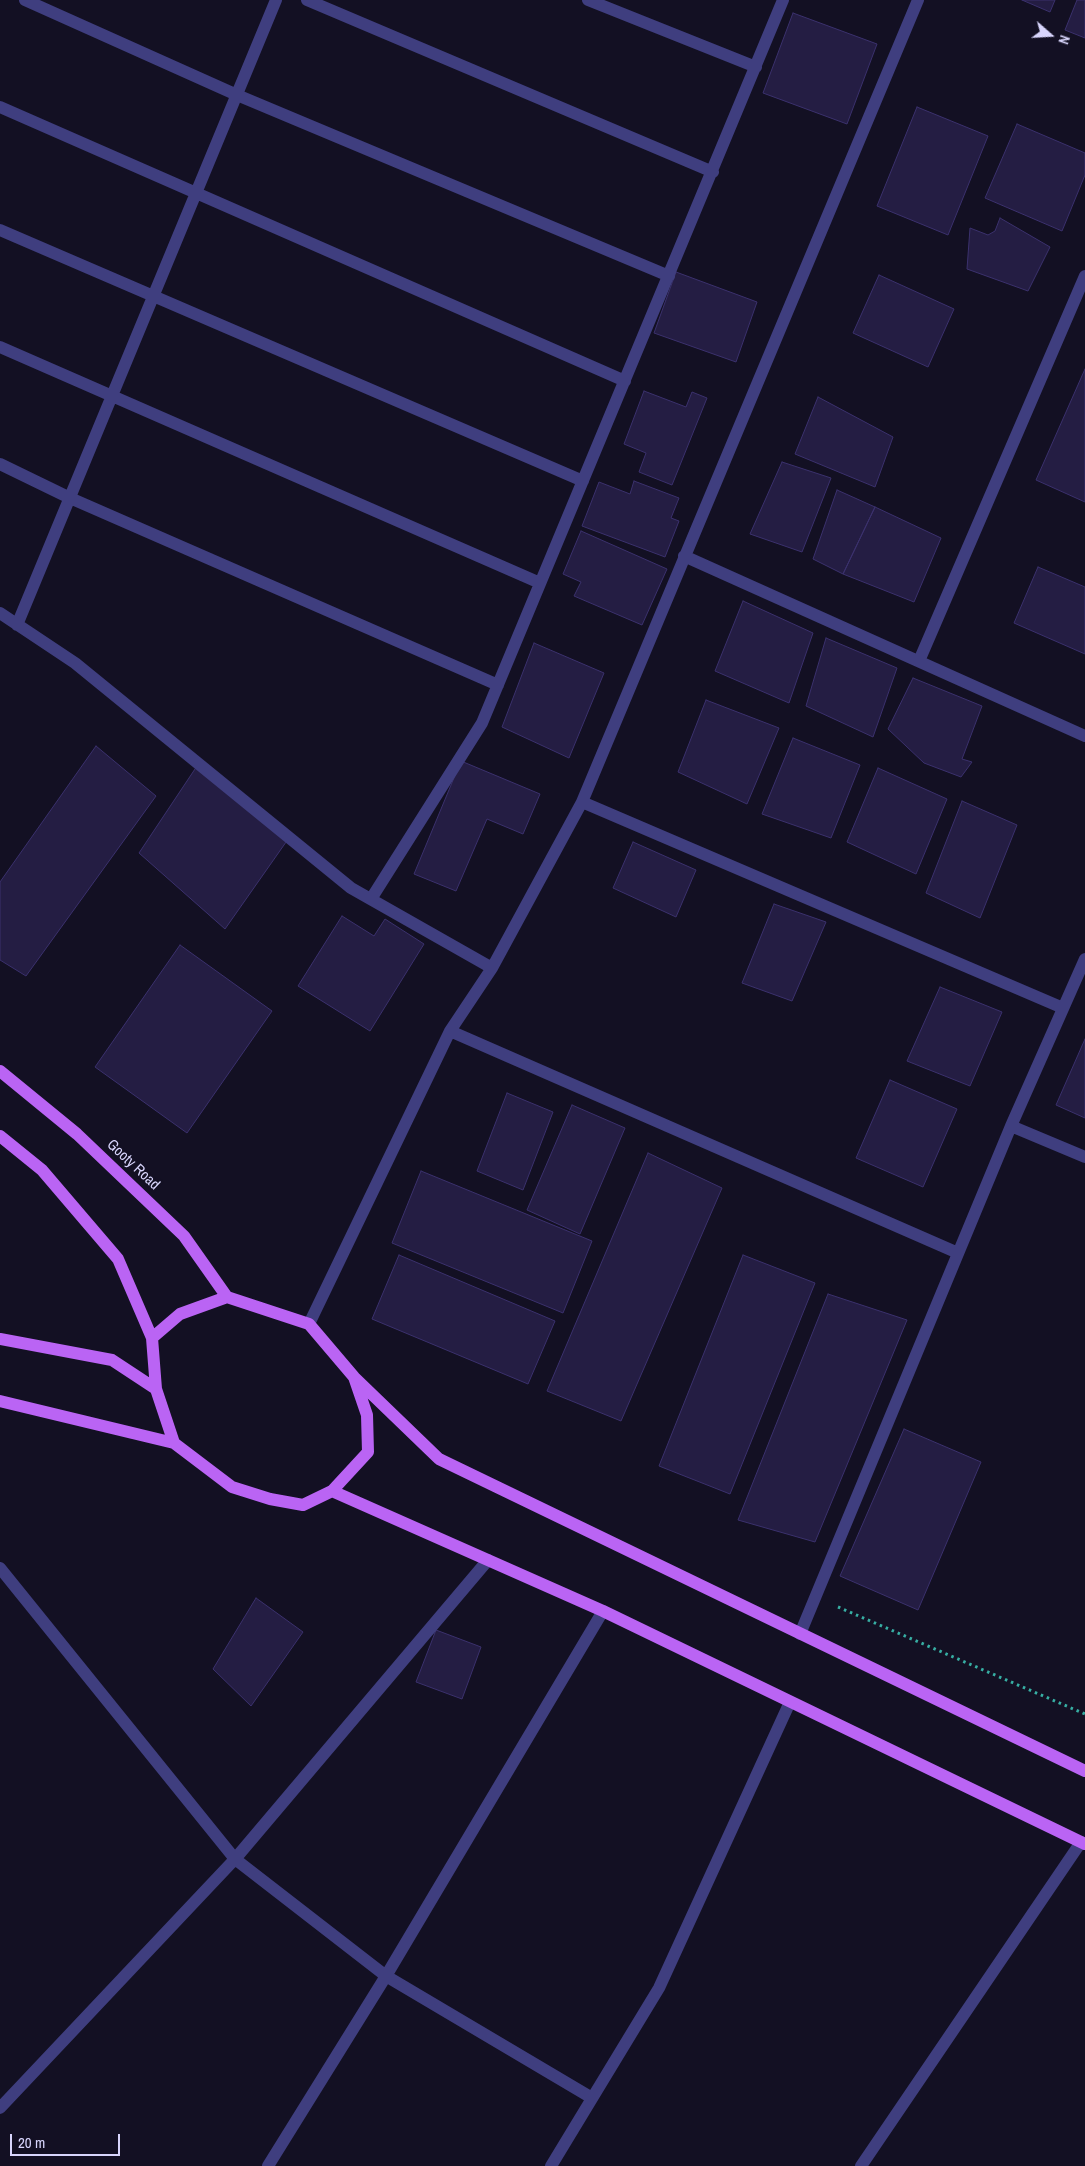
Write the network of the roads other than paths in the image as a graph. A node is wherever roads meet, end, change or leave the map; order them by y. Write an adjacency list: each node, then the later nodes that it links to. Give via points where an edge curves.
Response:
1 (25, 0): 8 (street)
2 (276, 0): 8 (street)
3 (307, 0): 10 (street)
4 (588, 0): 7 (street)
5 (783, 0): 7 (street)
6 (918, 0): 22 (street)
7 (756, 67): 10 (street)
8 (237, 95): 11 (street); 13 (street)
9 (0, 107): 11 (street)
10 (712, 172): 13 (street)
11 (196, 193): 15 (street); 17 (street)
12 (0, 230): 15 (street)
13 (669, 276): 17 (street)
14 (1085, 276): 26 (street)
15 (153, 297): 18 (street); 20 (street)
16 (0, 347): 18 (street)
17 (625, 381): 20 (street)
18 (112, 397): 21 (street); 23 (street)
19 (0, 464): 21 (street)
20 (583, 482): 23 (street)
21 (70, 498): 25 (street); 27 (street)
22 (684, 556): 26 (street); 29 (street)
23 (540, 583): 27 (street)
24 (0, 613): 25 (street)
25 (17, 625): 30 (street, via 75,663 351,888)
26 (918, 661): 28 (street)
27 (498, 685): 30 (street, via 482,723)
28 (1085, 736)
29 (582, 802): 32 (street); 33 (street)
30 (370, 899): 32 (street)
31 (1085, 959): 33 (street)
32 (492, 968): 34 (street)
33 (1064, 1008): 36 (street)
34 (450, 1031): 39 (street); 41 (street)
35 (0, 1071): 40 (main road, Gooty Road, via 76,1134 184,1236)
36 (1011, 1126): 38 (street); 39 (street)
37 (0, 1136): 42 (main road, via 42,1170 118,1259)
38 (1085, 1157)
39 (958, 1253): 52 (street)
40 (227, 1297): 41 (main road); 42 (main road, via 180,1314)
41 (310, 1324): 44 (main road)
42 (152, 1338): 45 (main road)
43 (0, 1339): 45 (main road, via 112,1360)
44 (354, 1377): 48 (main road, via 367,1415 368,1452); 52 (main road, via 439,1459)
45 (156, 1389): 47 (main road)
46 (0, 1401): 47 (main road)
47 (174, 1443): 48 (main road, via 232,1487 270,1499 303,1505)
48 (332, 1491): 49 (main road)
49 (488, 1560): 51 (main road); 56 (street)
50 (0, 1568): 56 (street)
51 (603, 1611): 53 (main road); 57 (street)
52 (800, 1634): 54 (main road)
53 (790, 1702): 55 (main road); 58 (street, via 658,1988)
54 (1085, 1771)
55 (1083, 1843): 62 (street)
56 (235, 1859): 57 (street); 59 (street)
57 (386, 1976): 58 (street); 60 (street)
58 (592, 2098): 61 (street)
59 (0, 2108)
60 (268, 2166)
61 (552, 2166)
62 (861, 2166)

